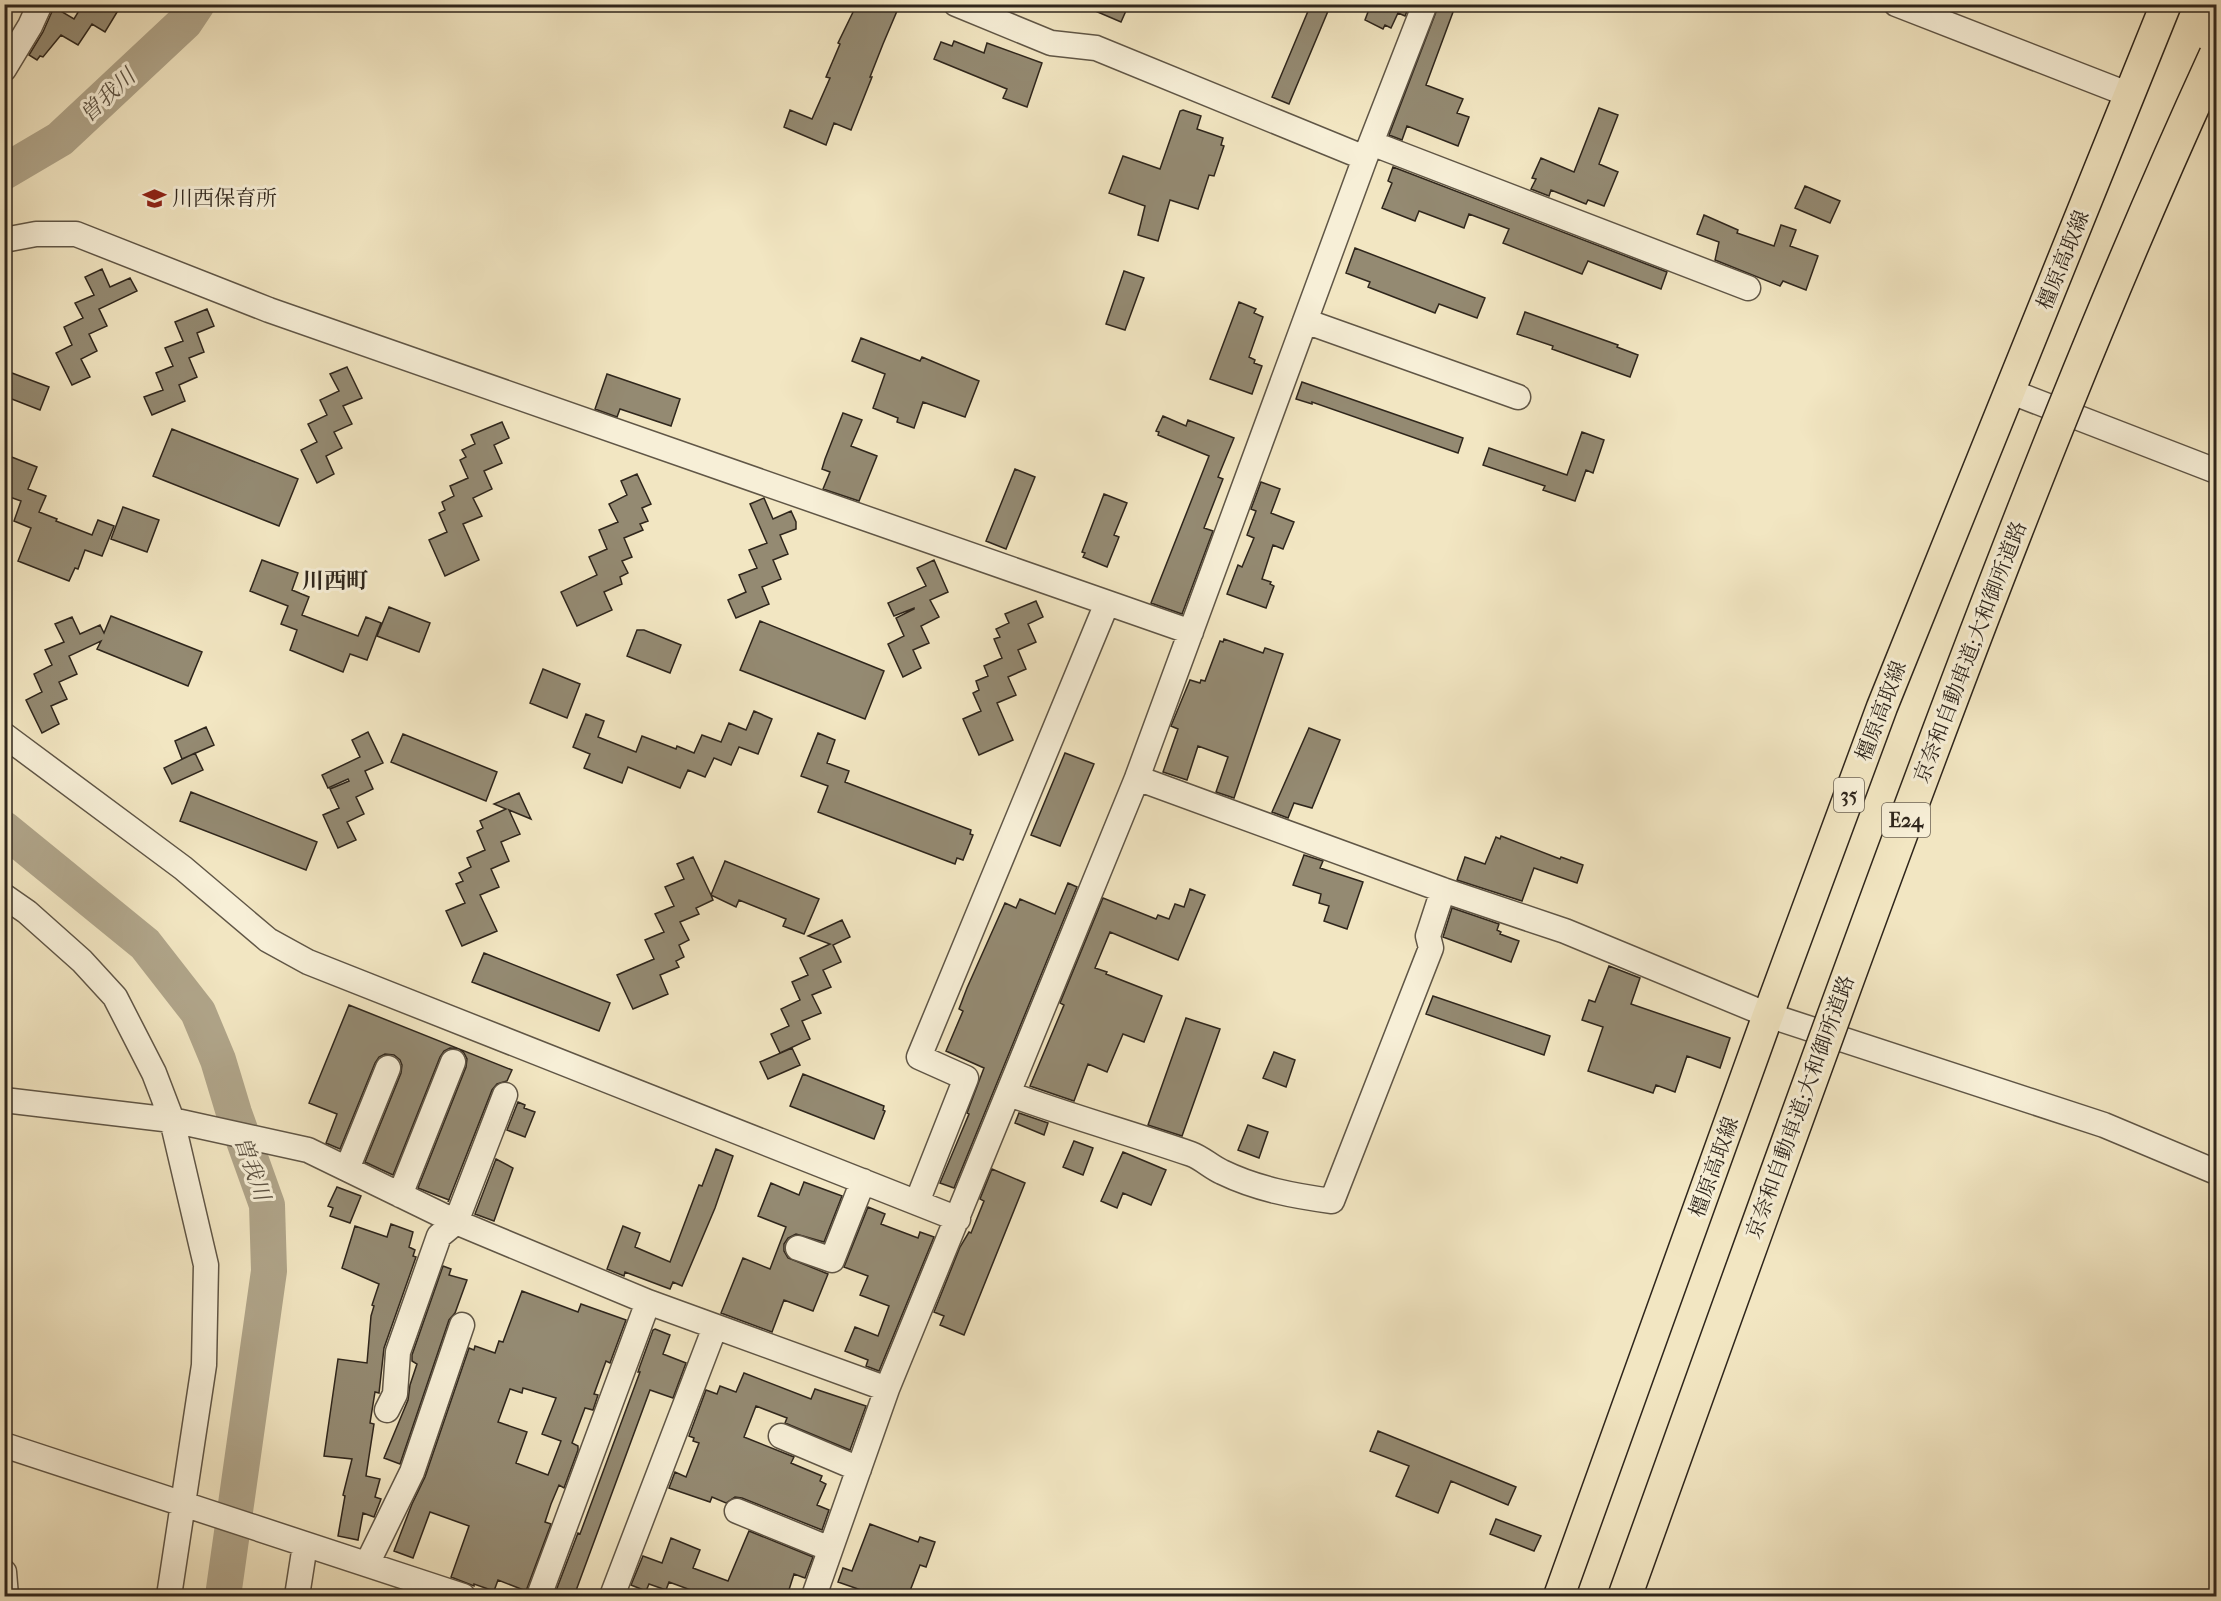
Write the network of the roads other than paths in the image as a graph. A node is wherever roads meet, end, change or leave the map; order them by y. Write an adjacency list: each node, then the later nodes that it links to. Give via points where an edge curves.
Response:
1 (40, 4): 7 (street)
2 (956, 4): 9 (street, via 1051,43 1096,48)
3 (1425, 4): 9 (street)
4 (1896, 4): 8 (street)
5 (2166, 4): 8 (main road, 橿原高取線 / 35)
6 (2217, 55): 60 (highway, 京奈和自動車道;大和御所道路 / E24, bridge, via 2105,308 1970,650 1829,1027)
7 (4, 69)
8 (2130, 95): 13 (main road, 橿原高取線 / 35)
9 (1368, 150): 11 (street); 12 (street)
10 (4, 240): 16 (street, via 36,234 76,234 269,310)
11 (1748, 288)
12 (1305, 321): 14 (street); 17 (street)
13 (2009, 391): 15 (street); 22 (main road, 橿原高取線 / 35, via 1882,707)
14 (1518, 397)
15 (2217, 471)
16 (1107, 603): 17 (street); 33 (street, via 919,1057 966,1078)
17 (1191, 633): 19 (street)
18 (4, 735): 31 (street, via 183,868 268,940 308,962)
19 (1137, 778): 20 (street); 25 (street)
20 (1443, 890): 22 (street, via 1565,931); 25 (street, via 1428,936 1431,948 1332,1201 1254,1186 1194,1155)
21 (4, 896): 28 (street, via 82,961 115,997)
22 (1768, 1015): 30 (street, via 2104,1125); 59 (main road, 橿原高取線 / 35)
23 (453, 1062): 32 (street)
24 (387, 1068): 29 (street)
25 (1009, 1094): 34 (street)
26 (505, 1095): 35 (street)
27 (4, 1100): 28 (street)
28 (181, 1121): 29 (street, via 308,1150); 45 (street, via 206,1265 204,1365)
29 (347, 1169): 32 (street)
30 (2217, 1172)
31 (863, 1181): 33 (street); 36 (street, via 832,1260)
32 (400, 1195): 35 (street)
33 (917, 1202): 34 (street)
34 (958, 1219): 40 (street)
35 (456, 1222): 37 (street); 41 (street, via 439,1236 435,1246 398,1353 395,1394)
36 (798, 1248)
37 (648, 1302): 39 (street); 56 (street)
38 (462, 1325): 49 (street, via 412,1472)
39 (715, 1327): 40 (street); 57 (street)
40 (887, 1389): 44 (street)
41 (387, 1410)
42 (781, 1436): 44 (street)
43 (4, 1445): 45 (street)
44 (859, 1469): 48 (street)
45 (190, 1506): 47 (street); 53 (street)
46 (737, 1511): 48 (street)
47 (301, 1544): 49 (street); 54 (street)
48 (830, 1550): 58 (street)
49 (367, 1564): 51 (street)
50 (4, 1572): 52 (street)
51 (438, 1593): 55 (street)
52 (6, 1596)
53 (169, 1596)
54 (297, 1596)
55 (463, 1596)
56 (539, 1596)
57 (612, 1596)
58 (814, 1596)
59 (1559, 1596)
60 (1625, 1596)

